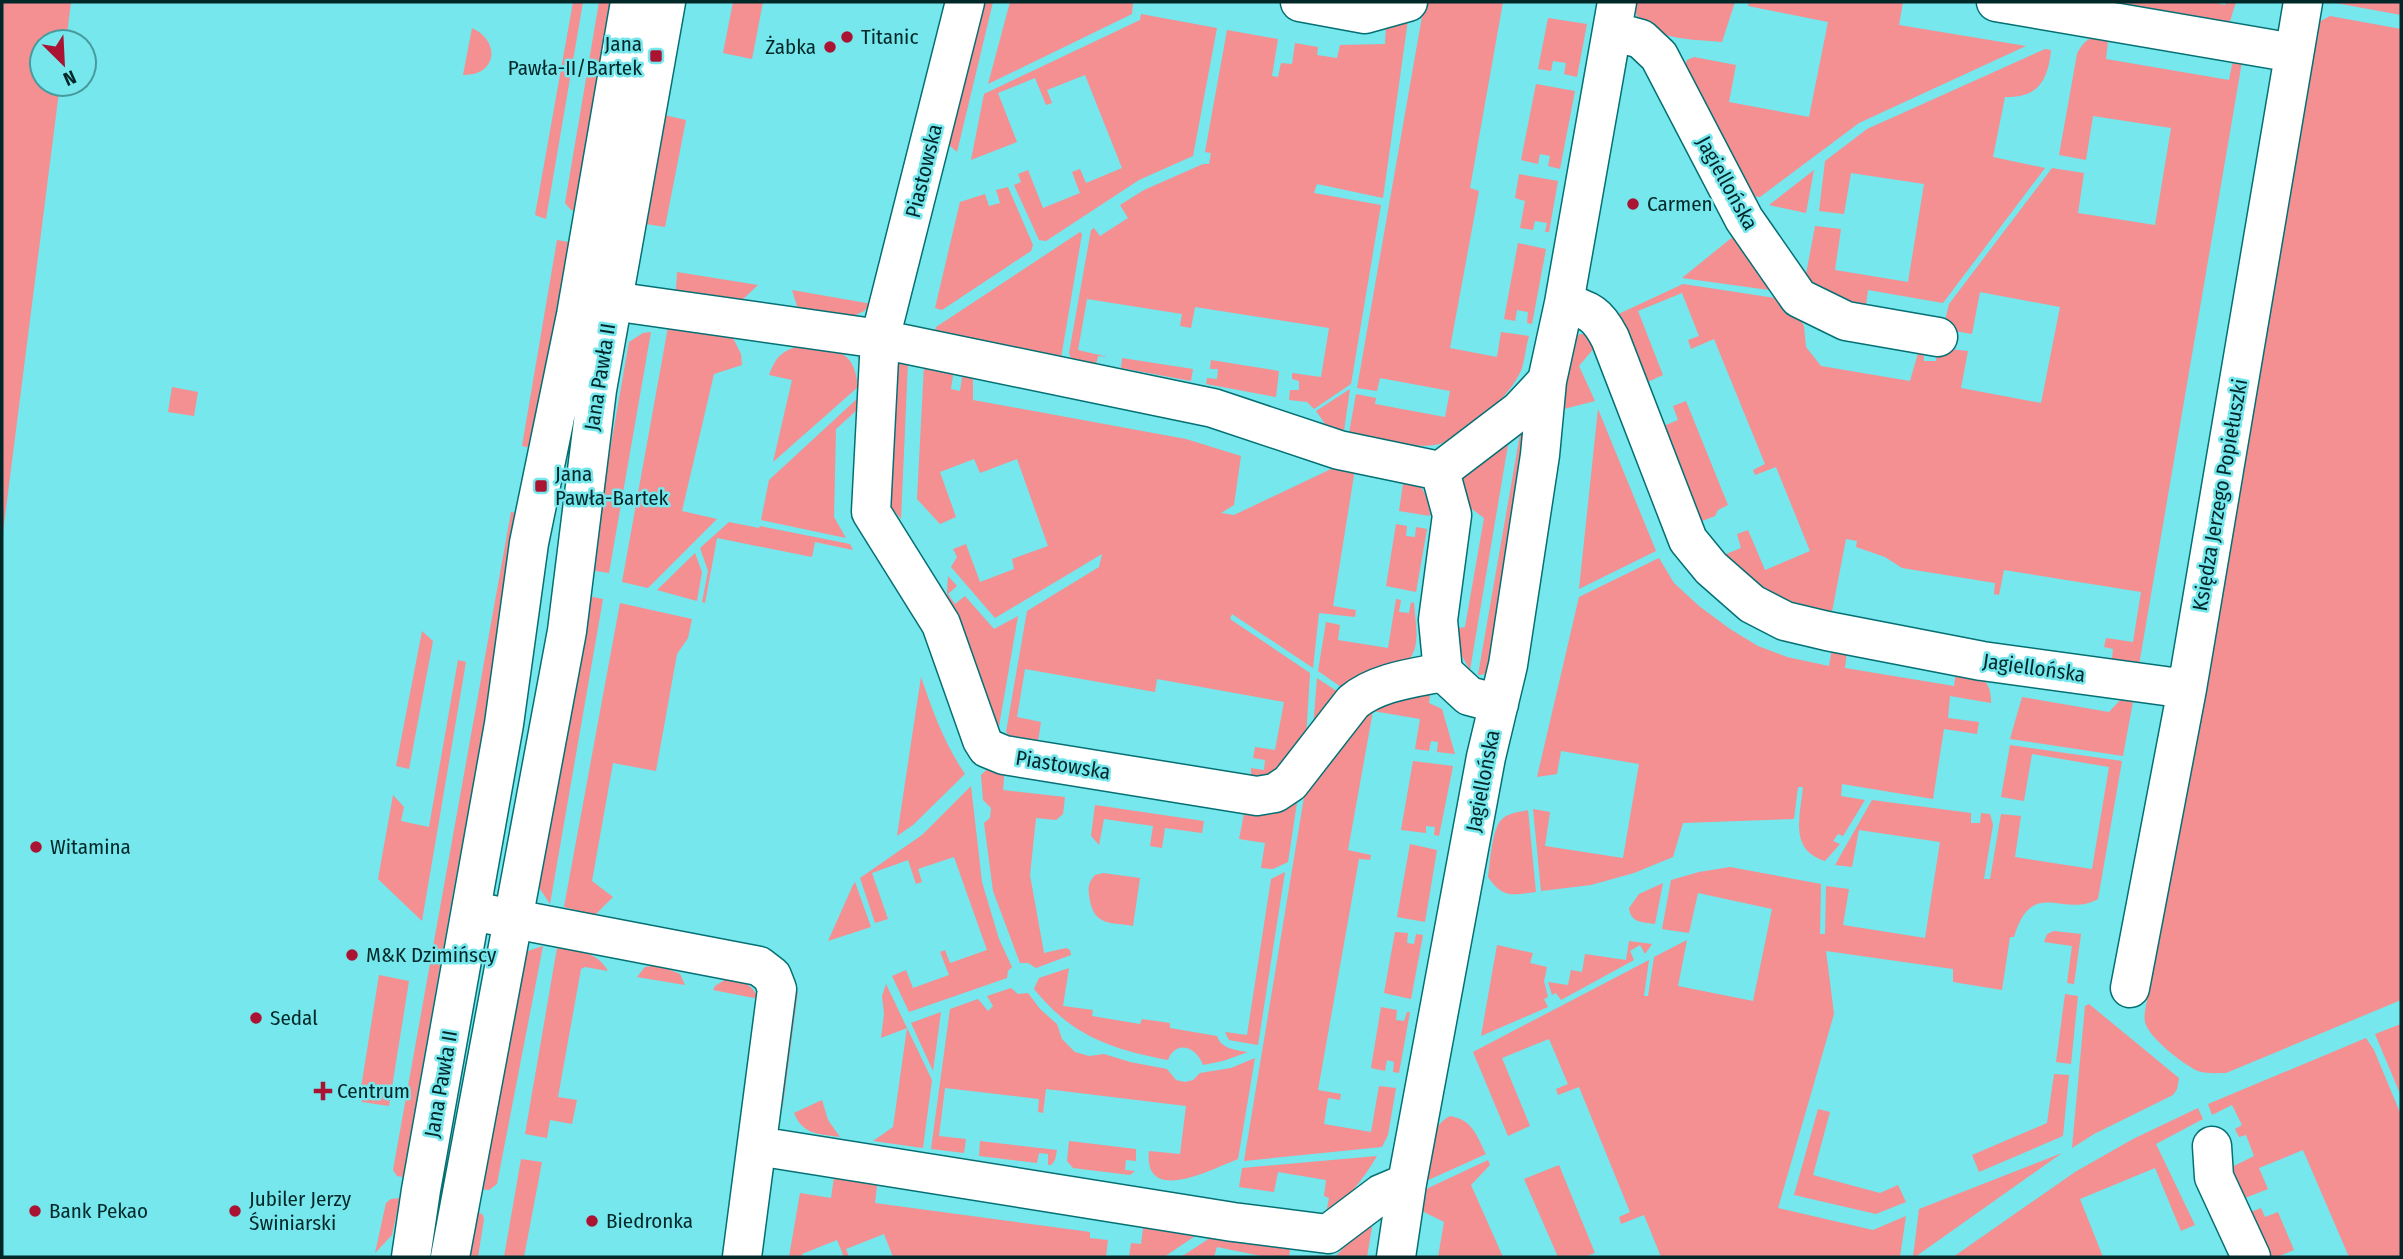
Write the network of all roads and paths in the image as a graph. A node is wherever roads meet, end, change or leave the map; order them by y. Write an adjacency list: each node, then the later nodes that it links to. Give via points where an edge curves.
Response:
1 (630, 2): 12 (street, Jana Pawła II)
2 (666, 2): 10 (street, Jana Pawła II)
3 (965, 2): 14 (street, Piastowska)
4 (1300, 2): 5 (street, via 1365,14)
5 (1408, 2)
6 (1996, 2): 9 (street)
7 (2302, 2): 9 (street, Księdza Jerzego Popiełuszki)
8 (1615, 16): 11 (street, Jagiellońska); 13 (street, Jagiellońska, via 1659,56 1744,219 1799,298 1846,321)
9 (2294, 53): 18 (street, Księdza Jerzego Popiełuszki)
10 (612, 301): 12 (street, via 594,300); 14 (street); 21 (street, Jana Pawła II, via 567,631)
11 (1564, 303): 15 (street, Jagiellońska); 18 (street, Jagiellońska, via 1600,319 1688,540 1711,568 1752,604 1785,621 1866,639 1982,661)
12 (576, 315): 20 (street, Jana Pawła II, via 529,543)
13 (1938, 337)
14 (880, 339): 16 (street, via 1213,408 1339,450); 17 (street, Piastowska, via 871,512 941,624 987,748 1004,755 1257,796 1275,793 1290,783 1364,693)
15 (1547, 380): 16 (street, via 1520,410); 19 (street, Jagiellońska, via 1540,455)
16 (1440, 471): 17 (street, via 1452,515 1438,620)
17 (1443, 672): 19 (street, via 1469,696)
18 (2188, 688): 22 (street, Księdza Jerzego Popiełuszki)
19 (1499, 704): 25 (street, Jagiellońska)
20 (472, 911): 21 (street); 26 (street, Jana Pawła II)
21 (513, 918): 23 (street, via 760,966 772,976 777,989); 27 (street, Jana Pawła II)
22 (2130, 988)
23 (758, 1146): 25 (street, via 1328,1234 1381,1194); 28 (street)
24 (2212, 1146): 30 (street, via 2214,1177)
25 (1408, 1183): 29 (street, Jagiellońska)
26 (411, 1257)
27 (450, 1257)
28 (742, 1257)
29 (1396, 1257)
30 (2251, 1257)

